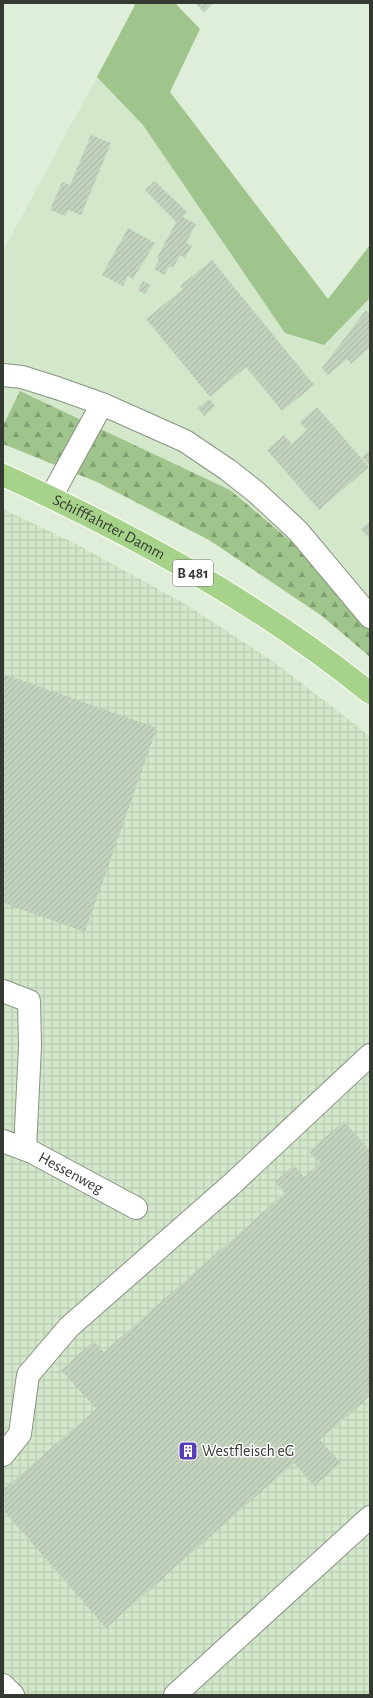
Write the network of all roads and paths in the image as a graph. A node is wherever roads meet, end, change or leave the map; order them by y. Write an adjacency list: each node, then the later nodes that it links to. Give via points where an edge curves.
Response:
1 (3, 375): 2 (street, via 29,379)
2 (102, 404): 4 (street); 5 (street, via 185,441 256,492 298,531)
3 (3, 475): 4 (main road, Schifffahrter Damm / B 481)
4 (50, 497): 6 (main road, Schifffahrter Damm / B 481, via 88,515 260,613)
5 (370, 617)
6 (370, 693)
7 (3, 991): 10 (street, via 29,1001 30,1046)
8 (370, 1055): 12 (street, via 232,1184 70,1327 28,1375 20,1434)
9 (3, 1141): 10 (street, Hessenweg)
10 (25, 1149): 11 (street, Hessenweg)
11 (136, 1208)
12 (3, 1456)
13 (370, 1517): 16 (street)
14 (3, 1684): 15 (street)
15 (13, 1695)
16 (175, 1695)

